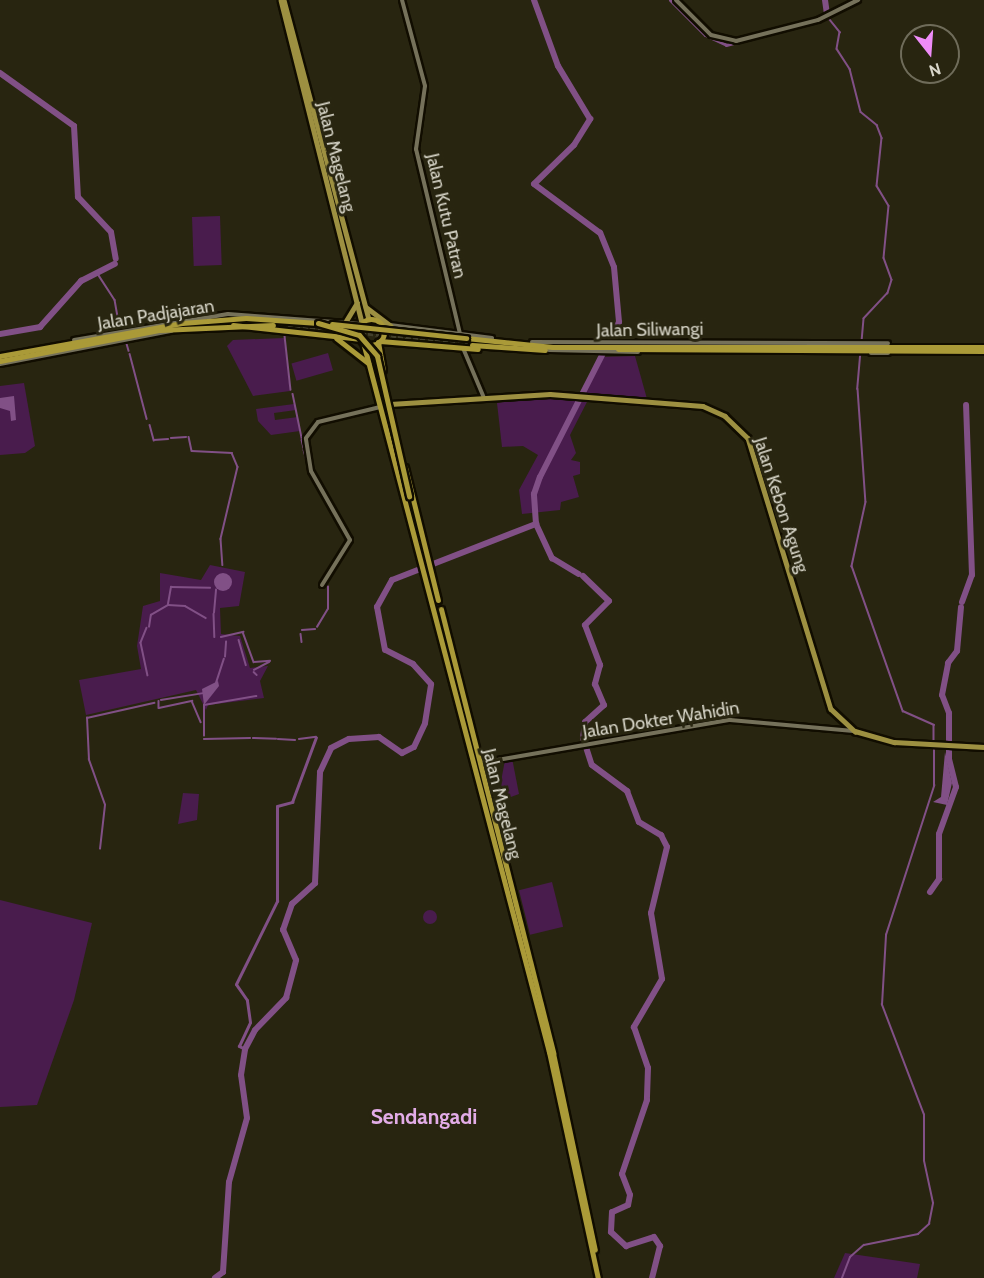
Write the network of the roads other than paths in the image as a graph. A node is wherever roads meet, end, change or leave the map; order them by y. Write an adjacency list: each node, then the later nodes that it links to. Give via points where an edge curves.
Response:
1 (282, 0): 5 (main road, Jalan Magelang); 6 (main road, Jalan Magelang)
2 (402, 0): 15 (street, Jalan Kutu Patran, via 425,86 416,149)
3 (676, 0): 4 (street, via 711,34 730,41 819,19)
4 (858, 0)
5 (357, 301): 8 (main road); 10 (main road, Jalan Magelang)
6 (365, 305): 7 (main road, Jalan Magelang); 14 (main road)
7 (369, 319): 10 (highway); 13 (highway)
8 (345, 321): 10 (street); 17 (street); 30 (street, via 210,315)
9 (318, 323): 26 (highway, Jalan Siliwangi, bridge, via 533,346); 30 (highway, Jalan Padjajaran, via 246,318 173,324); 41 (highway, bridge, via 359,334 377,356)
10 (362, 323): 18 (highway, Jalan Magelang)
11 (232, 324): 12 (highway, Jalan Padjajaran); 16 (highway); 34 (highway, Jalan Padjajaran, via 175,328)
12 (273, 324)
13 (382, 324): 14 (street); 21 (highway, Jalan Magelang)
14 (392, 326): 15 (street); 19 (street)
15 (460, 333): 26 (street)
16 (327, 335): 17 (highway); 37 (highway, via 357,349)
17 (342, 337): 18 (highway)
18 (362, 340): 21 (highway); 36 (highway, Jalan Magelang)
19 (392, 341): 20 (highway); 21 (highway)
20 (401, 341): 27 (highway); 33 (highway, via 384,345)
21 (379, 342): 33 (highway, Jalan Magelang)
22 (472, 345): 31 (highway, Jalan Siliwangi)
23 (657, 345): 25 (highway, Jalan Siliwangi); 25 (highway, Jalan Siliwangi); 28 (highway, Jalan Siliwangi); 28 (highway, Jalan Siliwangi)
24 (984, 345): 29 (highway, Jalan Siliwangi)
25 (639, 346): 26 (highway, Jalan Siliwangi)
26 (592, 347): 31 (highway, Jalan Siliwangi)
27 (463, 348): 31 (highway); 38 (street)
28 (849, 348): 29 (highway, Jalan Siliwangi)
29 (888, 348): 32 (highway, Jalan Siliwangi)
30 (34, 349): 34 (highway, Jalan Padjajaran)
31 (515, 349)
32 (984, 353)
33 (380, 354): 35 (highway, Jalan Magelang)
34 (0, 359)
35 (381, 362): 36 (highway); 39 (highway, Jalan Magelang)
36 (371, 365): 37 (highway, Jalan Magelang)
37 (374, 375): 40 (highway, Jalan Magelang)
38 (484, 398): 39 (main road, Jalan Kebon Agung); 45 (main road, Jalan Kebon Agung, via 575,396 703,406 732,420 748,438 827,701)
39 (390, 404): 41 (highway, Jalan Magelang)
40 (382, 407): 42 (highway, Jalan Magelang); 44 (street, via 318,422 306,438 311,471 350,540)
41 (418, 530): 42 (highway, Jalan Magelang)
42 (426, 560): 43 (highway, Jalan Magelang)
43 (430, 575): 47 (highway, Jalan Magelang); 48 (highway, Jalan Magelang)
44 (322, 585)
45 (855, 731): 46 (main road, via 930,747); 47 (street, Jalan Dokter Wahidin, via 730,720)
46 (984, 747)
47 (480, 763): 48 (highway, Jalan Magelang)
48 (500, 849): 49 (highway, Jalan Magelang)
49 (599, 1278)

